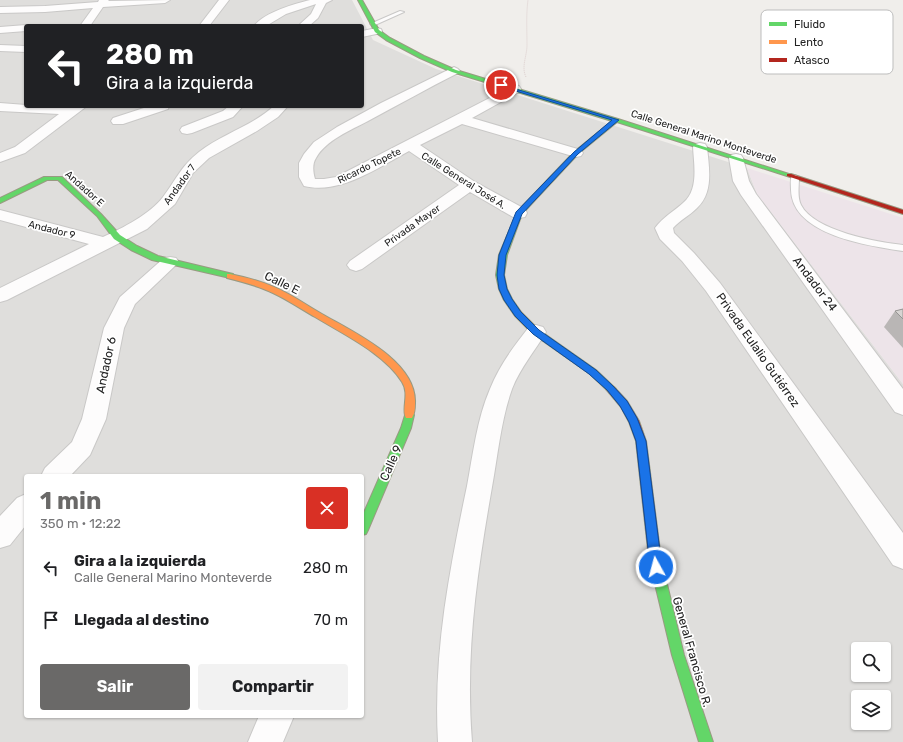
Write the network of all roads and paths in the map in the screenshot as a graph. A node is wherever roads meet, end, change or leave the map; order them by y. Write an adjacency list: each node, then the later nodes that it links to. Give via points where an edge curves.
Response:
1 (165, 0): 7 (street)
2 (224, 0): 12 (street)
3 (323, 0): 4 (street); 13 (street, via 286,10); 14 (street, via 315,16)
4 (327, 0)
5 (360, 0): 16 (street, Calle General Marino Monteverde)
6 (528, 0): 22 (path, via 524,74 532,85)
7 (102, 2): 8 (street, via 45,9); 11 (street)
8 (0, 10)
9 (264, 11): 13 (street)
10 (402, 12): 16 (lane)
11 (87, 24)
12 (206, 24)
13 (263, 24)
14 (305, 24)
15 (24, 28): 17 (street)
16 (375, 28): 18 (street); 21 (street, Calle General Marino Monteverde, via 399,47)
17 (0, 30)
18 (364, 33)
19 (0, 48): 20 (street)
20 (24, 48)
21 (454, 71): 22 (street, Calle General Marino Monteverde); 33 (street, Ricardo Topete, via 409,93 316,148 306,164 307,179 310,183 316,184 332,183)
22 (520, 91): 29 (street, Ricardo Topete); 30 (street, Calle General Marino Monteverde)
23 (0, 107): 24 (street)
24 (24, 107)
25 (77, 108): 36 (street, via 20,150)
26 (157, 108): 31 (street)
27 (235, 108): 32 (street, via 228,114)
28 (280, 108): 44 (street, Andador 7, via 252,128 204,155 187,171 169,201 141,225)
29 (461, 119): 33 (street, Ricardo Topete); 35 (street)
30 (616, 120): 34 (street, Calle General Marino Monteverde); 35 (street, General Francisco R.)
31 (118, 121)
32 (187, 130)
33 (410, 145): 39 (street, Calle General José A.)
34 (700, 147): 37 (street, Calle General Marino Monteverde); 56 (street, Privada Eulalio Gutiérrez, via 698,197 668,222 664,228 666,236 713,287)
35 (576, 153): 42 (street, General Francisco R.)
36 (0, 158)
37 (736, 158): 38 (street, Calle General Marino Monteverde); 51 (street, Andador 24, via 741,181 749,195)
38 (795, 177): 41 (street, Calle General Marino Monteverde); 45 (lane, via 797,205 813,221 834,232 866,242)
39 (469, 185): 42 (street, Calle General José A.); 47 (street, Privada Mayer)
40 (0, 201): 44 (street, Andador E, via 46,178 58,177 99,215)
41 (903, 212)
42 (519, 213): 49 (street, General Francisco R., via 502,255 500,275 508,300)
43 (0, 215): 44 (street, Andador 9)
44 (111, 240): 46 (street, Calle E); 48 (street, Andador 7)
45 (903, 248)
46 (170, 262): 50 (street, Calle E, via 251,281 282,294 382,356 400,372 407,382); 52 (street, Andador 6, via 127,302 114,328 94,419 81,448)
47 (356, 265)
48 (0, 296)
49 (536, 332): 59 (street, via 519,354 498,396 475,509 463,575 453,664); 60 (street, General Francisco R., via 593,372 624,404 634,421 641,441 656,567 678,655)
50 (410, 394): 54 (street, Calle 9, via 406,428)
51 (903, 406)
52 (56, 474)
53 (24, 508): 55 (street)
54 (364, 525)
55 (0, 536)
56 (903, 556)
57 (276, 718): 58 (street)
58 (265, 742)
59 (455, 742)
60 (706, 742)

